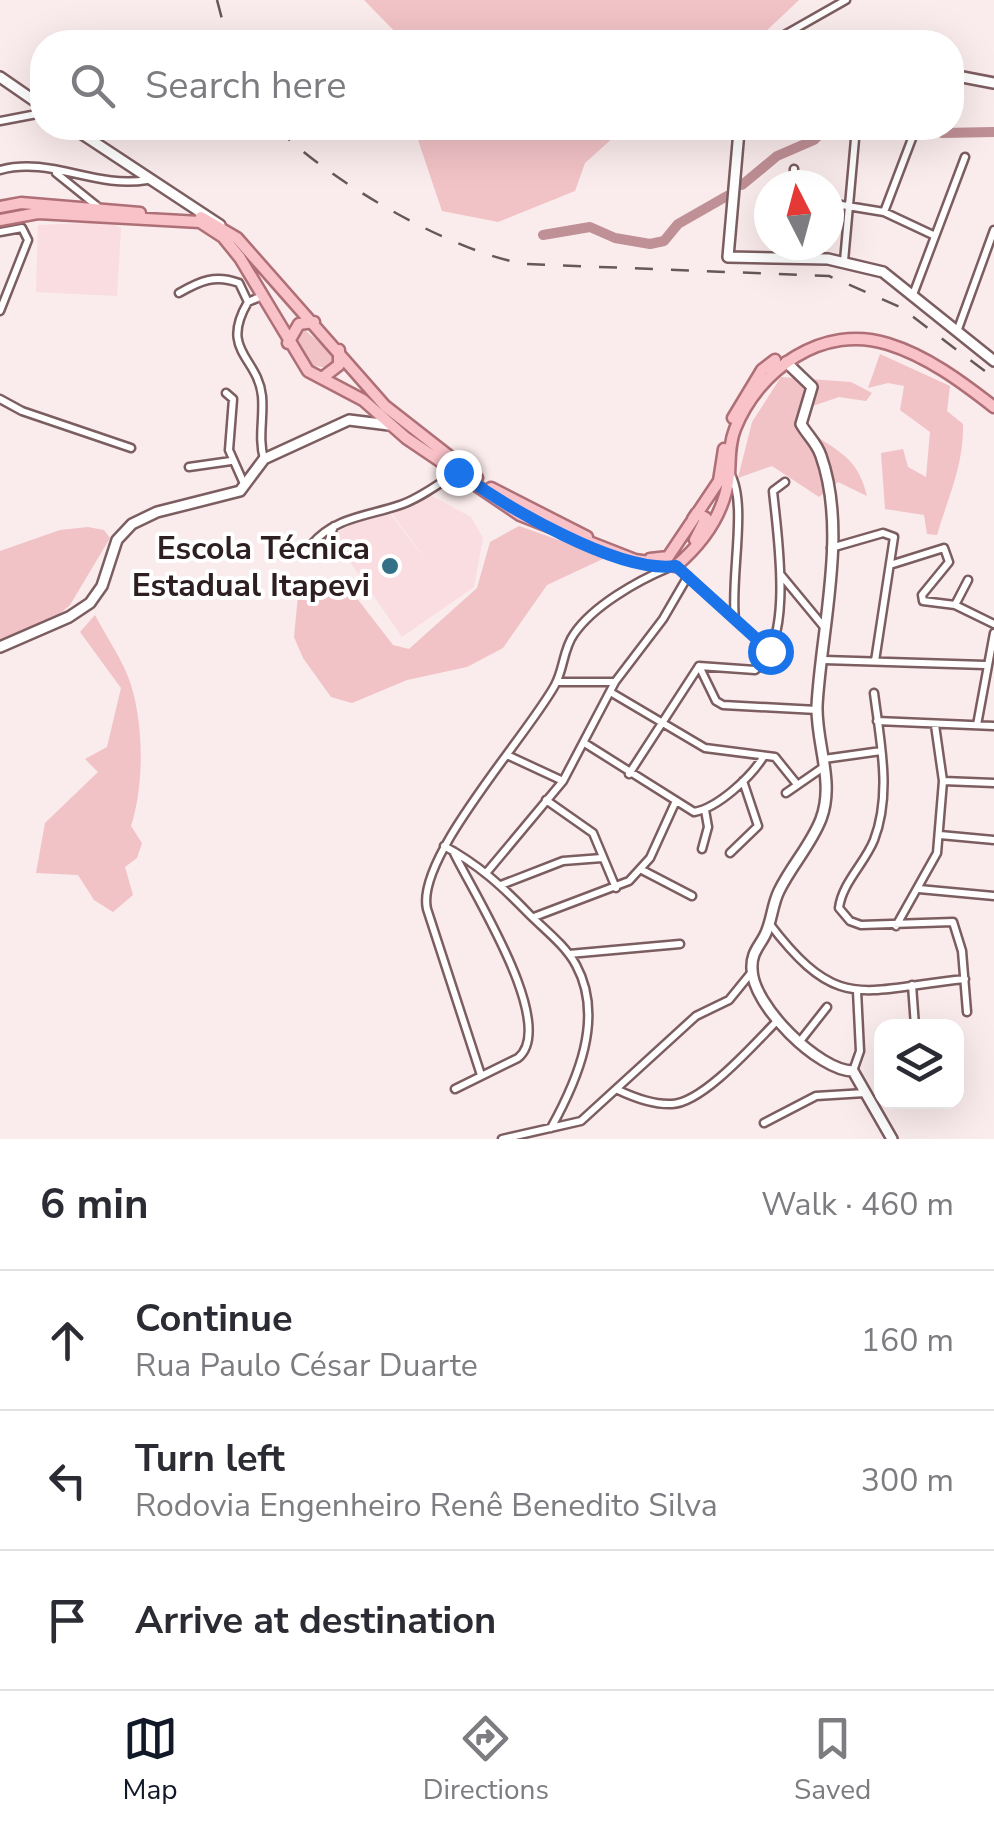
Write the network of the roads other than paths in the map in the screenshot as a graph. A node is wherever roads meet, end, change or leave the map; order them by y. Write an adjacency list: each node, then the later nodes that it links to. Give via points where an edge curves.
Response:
1 (846, 0): 2 (street)
2 (793, 30)
3 (0, 77): 6 (street)
4 (964, 77): 5 (street)
5 (994, 82)
6 (30, 100)
7 (30, 112): 8 (street)
8 (0, 121)
9 (90, 140): 16 (street)
10 (738, 140): 28 (street, via 728,257)
11 (855, 140): 18 (street)
12 (911, 140): 23 (street)
13 (965, 156): 27 (street)
14 (0, 170): 15 (street, via 32,163)
15 (53, 170): 16 (street, via 116,182); 22 (street)
16 (147, 180): 21 (street)
17 (844, 205): 18 (street)
18 (848, 205): 23 (street); 30 (street)
19 (0, 208): 20 (main road)
20 (21, 209): 22 (main road); 24 (main road); 33 (main road, via 200,222 229,243)
21 (187, 209): 22 (main road); 36 (main road, via 220,225)
22 (102, 210)
23 (884, 212): 27 (street)
24 (0, 220)
25 (994, 230): 37 (street)
26 (0, 232): 35 (street, via 22,228 28,240)
27 (934, 235): 31 (street)
28 (754, 257)
29 (825, 260): 30 (street)
30 (844, 261): 31 (street, via 883,272)
31 (914, 292): 37 (street)
32 (179, 293): 34 (street, via 222,278 239,282)
33 (262, 296): 34 (street); 38 (main road)
34 (248, 302): 50 (street, via 237,332 261,389)
35 (0, 311)
36 (314, 322): 38 (main road, via 299,324); 39 (main road)
37 (958, 330): 40 (street)
38 (288, 343): 42 (main road)
39 (340, 350): 42 (main road, via 339,365); 58 (main road, via 398,418 518,506 655,560 668,557)
40 (994, 361)
41 (786, 362): 46 (main road, via 830,342 886,343); 53 (main road, via 775,367 742,414); 59 (street, via 812,387 801,424 824,465)
42 (322, 378): 44 (main road)
43 (226, 393): 51 (street, via 233,399)
44 (352, 394): 47 (street); 48 (main road)
45 (0, 399): 49 (street)
46 (994, 403): 58 (main road, via 962,377 890,339 846,335 786,355 762,370 739,405 718,481)
47 (355, 418): 48 (street); 50 (street)
48 (392, 425): 54 (main road)
49 (131, 448)
50 (264, 459): 56 (street)
51 (231, 461): 52 (street); 56 (street)
52 (188, 467)
53 (729, 471): 60 (main road, via 719,511); 68 (street, via 739,488)
54 (458, 472): 57 (street, via 404,504); 61 (main road, via 540,525)
55 (785, 482): 64 (street, via 772,491)
56 (246, 487): 75 (street, via 132,524 116,540 90,603)
57 (334, 526): 57 (street, via 324,554 314,557 312,544)
58 (684, 532): 60 (main road, via 696,514 704,515)
59 (830, 548): 62 (street, via 890,534); 73 (street)
60 (692, 550): 63 (main road)
61 (634, 560): 63 (main road); 67 (street)
62 (892, 564): 70 (street, via 938,548 949,552 950,562 922,595 926,603); 78 (street)
63 (673, 566): 65 (street); 67 (street)
64 (780, 574): 73 (street); 76 (street)
65 (688, 576): 69 (street); 82 (street)
66 (968, 580): 70 (street)
67 (639, 583): 81 (street, via 574,633)
68 (732, 596): 69 (street); 71 (street)
69 (717, 603): 71 (street)
70 (955, 605): 72 (street)
71 (735, 619): 76 (street)
72 (994, 624)
73 (828, 632): 77 (street)
74 (994, 634): 80 (street)
75 (0, 647)
76 (770, 651): 79 (street, via 755,670)
77 (824, 660): 78 (street); 85 (street)
78 (875, 661): 80 (street)
79 (699, 666): 85 (street, via 722,705); 87 (street)
80 (985, 666): 88 (street)
81 (557, 682): 82 (street); 93 (street)
82 (616, 682): 83 (street)
83 (612, 693): 87 (street); 91 (street)
84 (874, 694): 86 (street)
85 (817, 710): 95 (street)
86 (877, 720): 89 (street); 92 (street)
87 (661, 722): 94 (street, via 704,748); 96 (street)
88 (978, 724): 89 (street); 90 (street)
89 (935, 725): 99 (street)
90 (994, 726)
91 (586, 744): 96 (street); 97 (street)
92 (881, 751): 95 (street); 121 (street, via 876,836 839,908 861,925)
93 (508, 755): 97 (street); 108 (street)
94 (764, 756): 98 (street); 100 (street, via 780,760)
95 (824, 763): 100 (street); 120 (street, via 822,817 778,892)
96 (629, 774): 104 (street)
97 (563, 781): 103 (street)
98 (743, 781): 105 (street); 110 (street, via 758,826)
99 (943, 781): 101 (street); 106 (street)
100 (796, 783): 102 (street)
101 (994, 783)
102 (786, 793)
103 (546, 800): 111 (street, via 593,833); 113 (street)
104 (675, 804): 105 (street); 112 (street)
105 (705, 810): 109 (street)
106 (940, 835): 107 (street); 116 (street)
107 (994, 840)
108 (448, 848): 113 (street); 134 (street, via 426,882 424,898); 134 (street, via 498,929 530,1033 526,1052)
109 (702, 848)
110 (730, 854)
111 (602, 858): 114 (street, via 563,861); 115 (street)
112 (642, 870): 115 (street); 117 (street)
113 (487, 872): 114 (street)
114 (501, 884): 119 (street)
115 (616, 888): 119 (street)
116 (920, 890): 118 (street); 121 (street)
117 (692, 896)
118 (994, 896)
119 (533, 917): 123 (street)
120 (769, 922): 124 (street); 127 (street, via 818,978)
121 (895, 927): 125 (street, via 953,922)
122 (680, 944): 123 (street)
123 (569, 954): 139 (street, via 587,997 583,1060)
124 (751, 973): 131 (street); 136 (street, via 729,1000 696,1016)
125 (965, 979): 126 (street); 129 (street)
126 (912, 984): 127 (street); 130 (street)
127 (858, 991): 133 (street, via 860,1051)
128 (827, 1007): 132 (street)
129 (967, 1012)
130 (914, 1019)
131 (777, 1021): 132 (street); 136 (street, via 684,1101 648,1102)
132 (801, 1040): 133 (street, via 832,1068)
133 (853, 1071): 137 (street)
134 (481, 1075): 135 (street)
135 (455, 1089)
136 (618, 1090): 139 (street, via 581,1121)
137 (865, 1092): 138 (street, via 816,1096); 141 (street)
138 (764, 1123)
139 (551, 1128): 140 (street)
140 (502, 1139)
141 (892, 1139)

